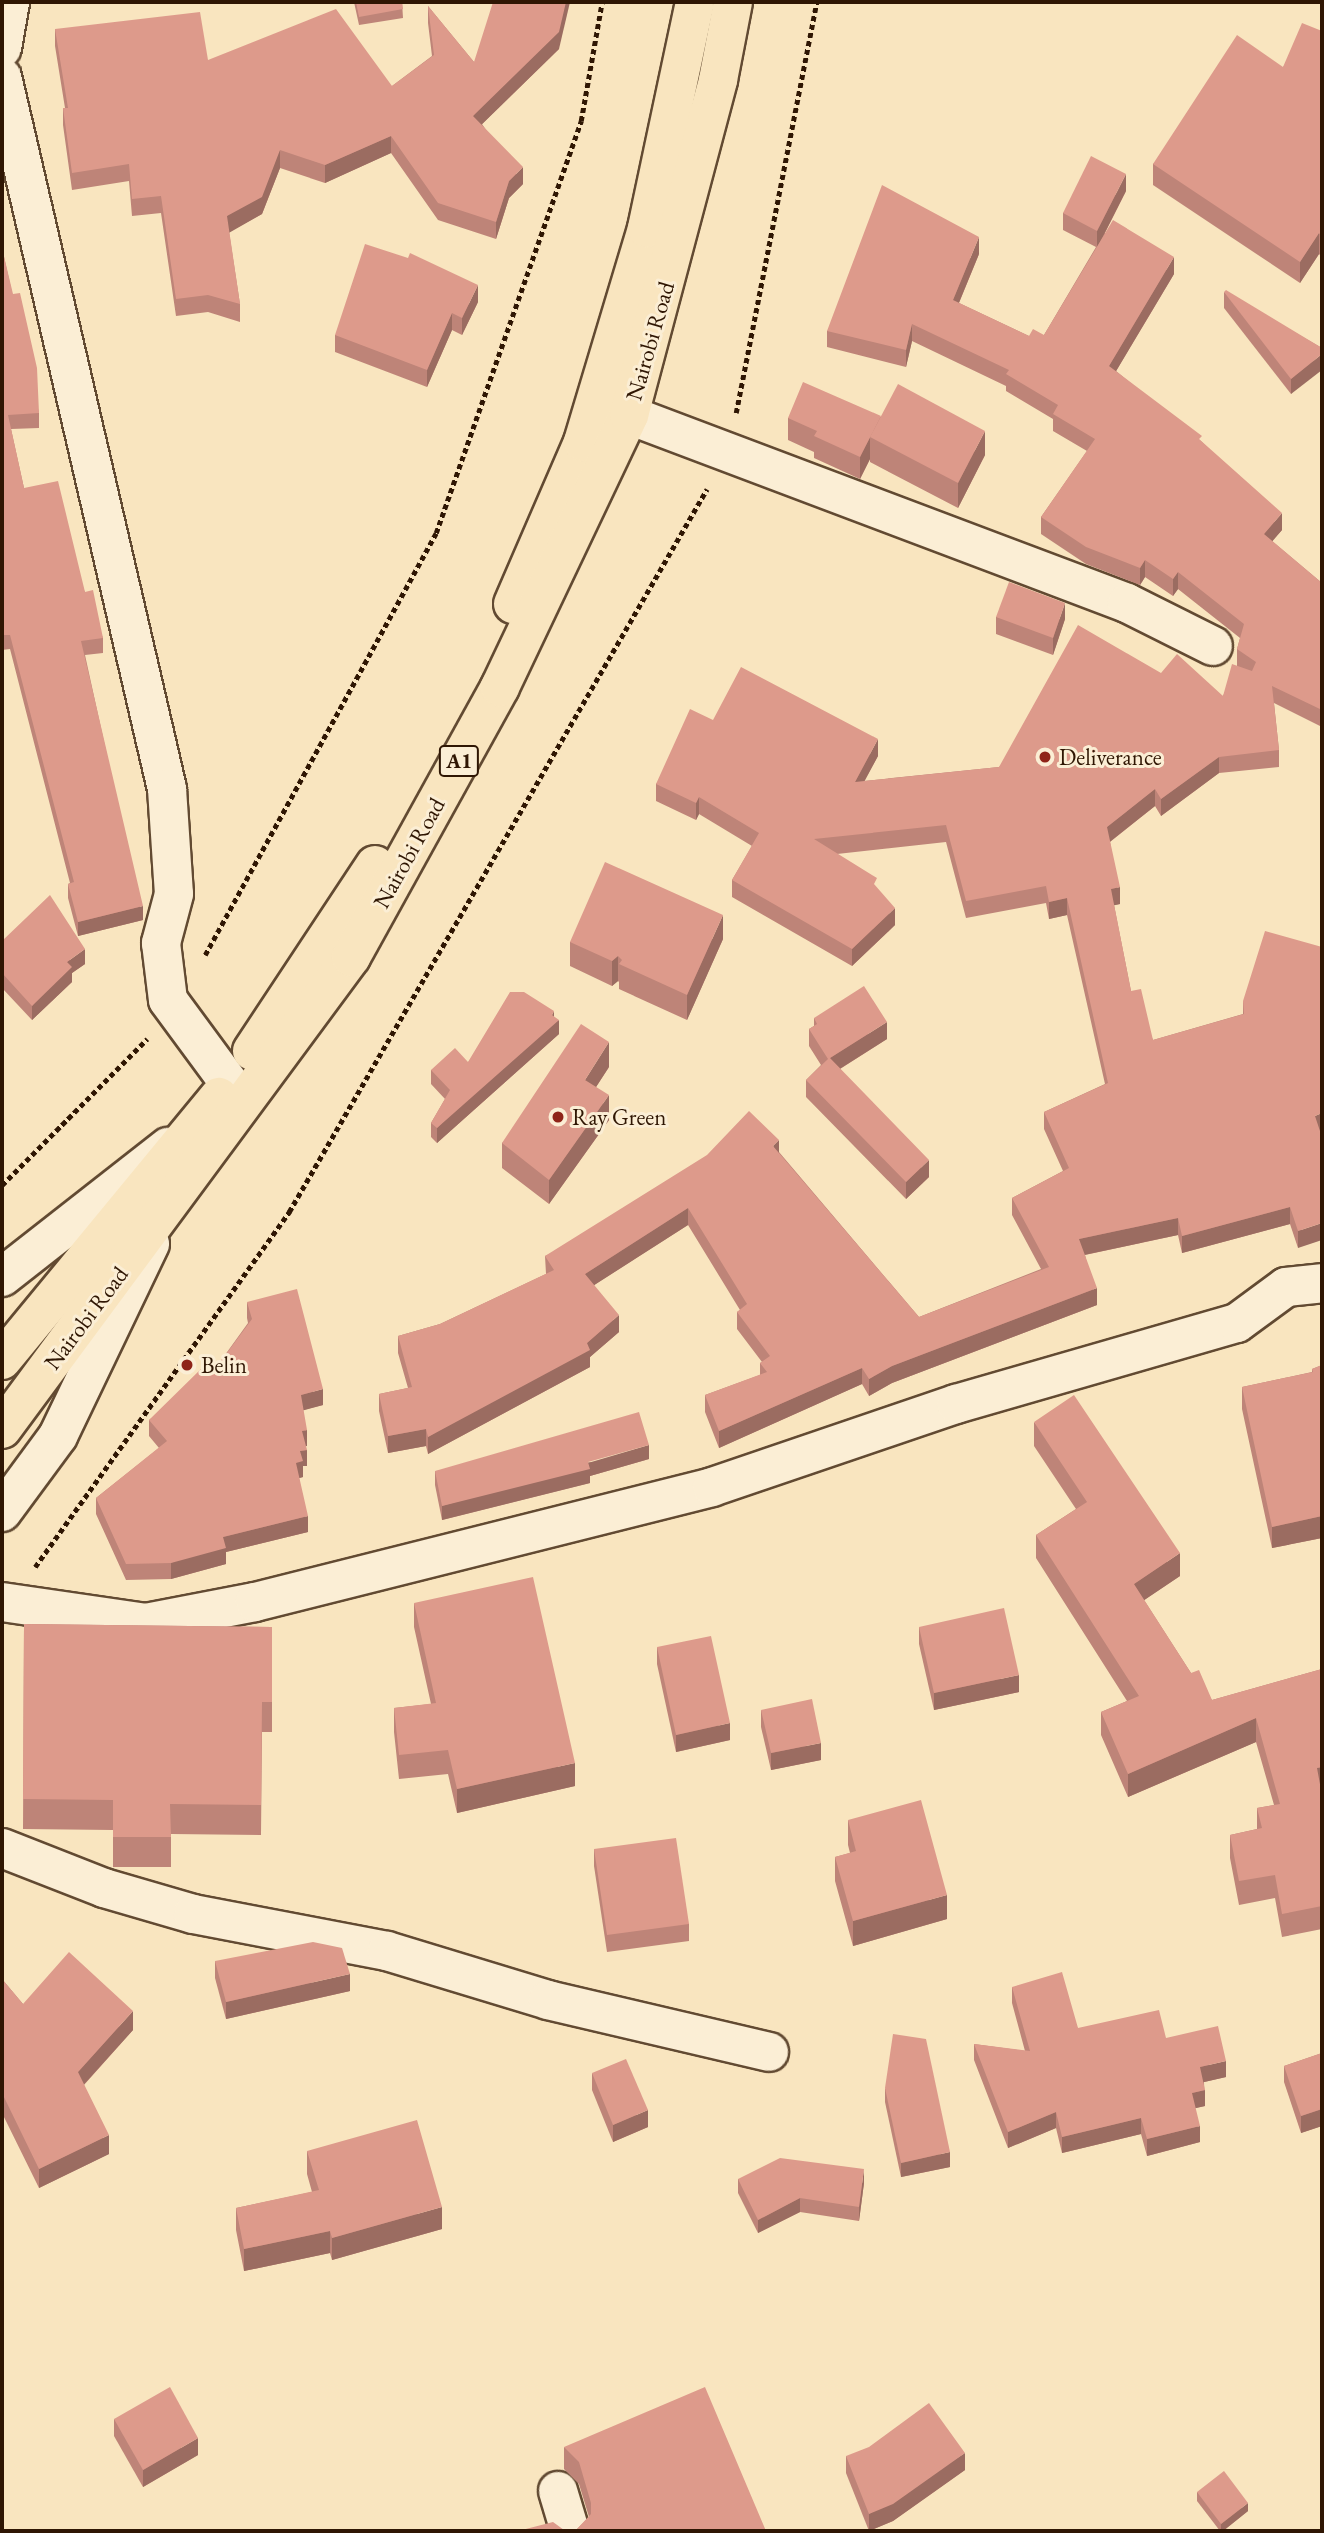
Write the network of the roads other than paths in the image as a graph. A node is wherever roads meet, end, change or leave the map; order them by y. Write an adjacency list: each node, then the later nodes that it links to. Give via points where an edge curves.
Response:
1 (10, 2): 4 (street)
2 (695, 2): 8 (highway, Nairobi Road / A1, via 647,228 583,442 494,646 374,868)
3 (733, 2): 6 (highway, Nairobi Road / A1, via 711,106)
4 (2, 48)
5 (2, 77): 8 (street, via 167,789 174,894 161,943 173,1012)
6 (629, 415): 7 (street, via 1127,603); 10 (highway, Nairobi Road / A1, via 500,687 351,957)
7 (1213, 646)
8 (230, 1084): 9 (highway, Nairobi Road / A1)
9 (199, 1122): 11 (street); 13 (highway, Nairobi Road / A1)
10 (166, 1211): 14 (highway, Nairobi Road / A1); 15 (street, via 58,1436)
11 (2, 1277)
12 (1322, 1283): 16 (street, via 1286,1287 1237,1323 956,1405 712,1487 256,1602 146,1623)
13 (2, 1360)
14 (2, 1429)
15 (2, 1511)
16 (5, 1603)
17 (2, 1848): 18 (street, via 104,1888 193,1914 387,1951 548,2000)
18 (768, 2052)
19 (558, 2491): 20 (street)
20 (570, 2531)

